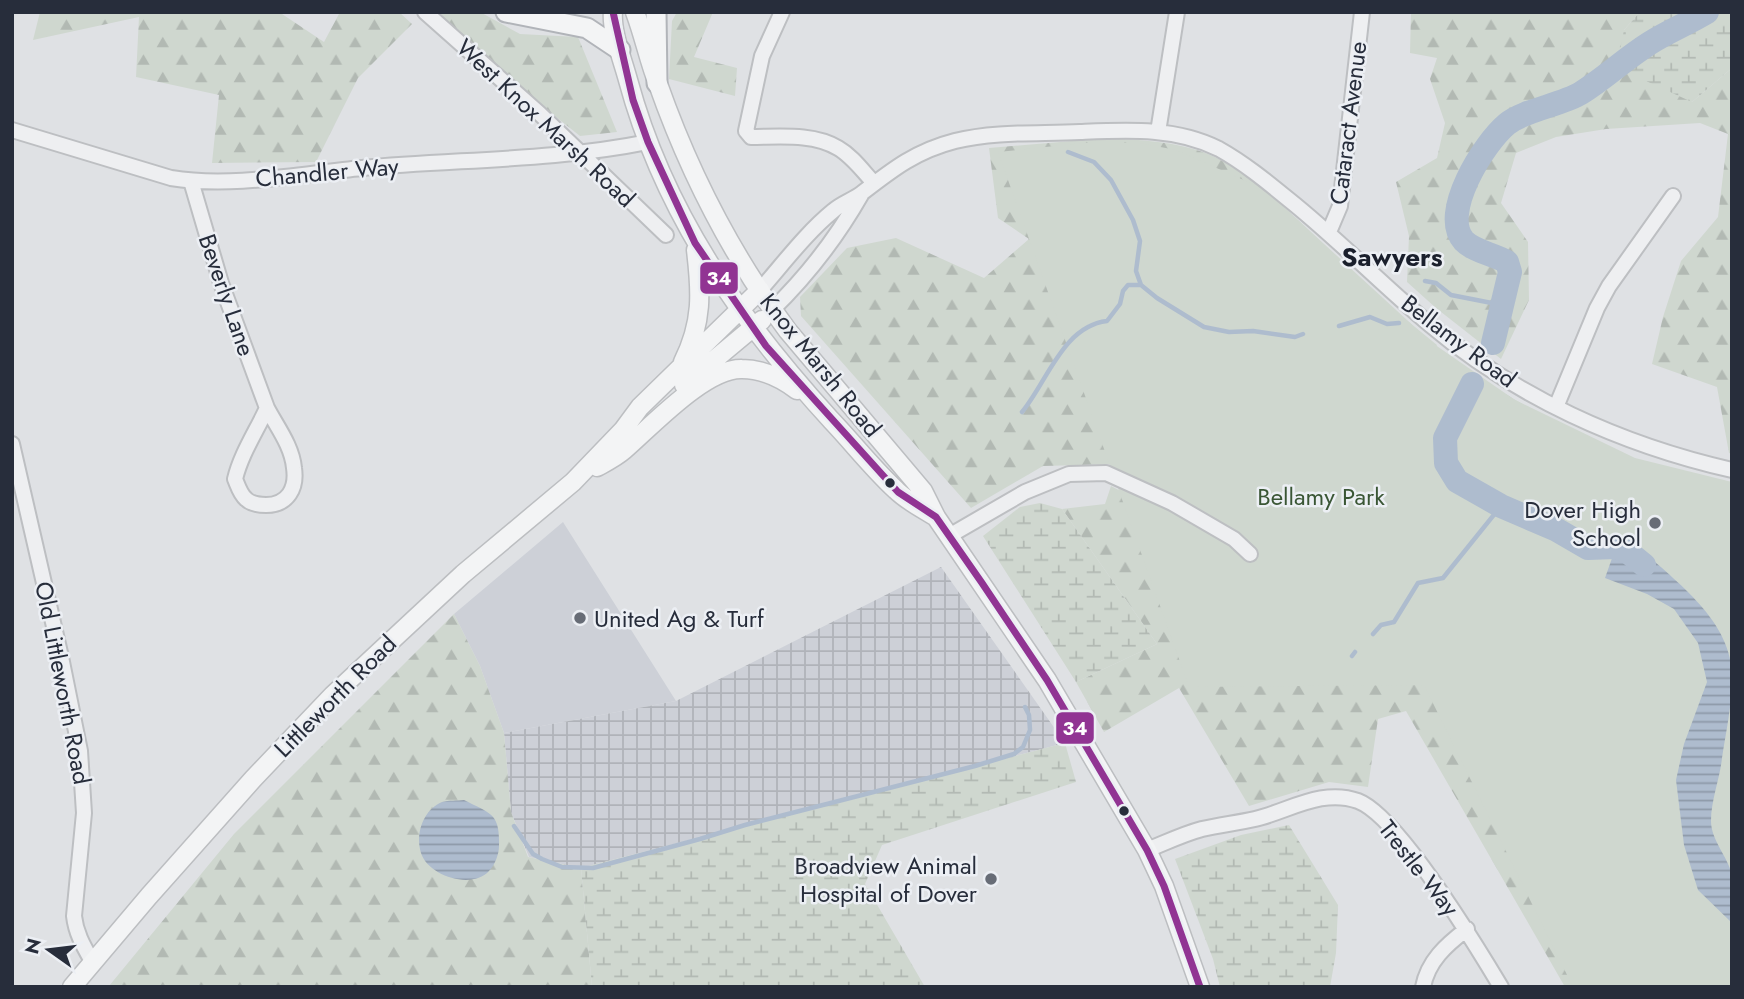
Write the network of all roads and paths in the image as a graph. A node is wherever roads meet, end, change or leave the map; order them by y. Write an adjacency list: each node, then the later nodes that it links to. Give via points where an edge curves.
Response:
1 (425, 12): 14 (street, West Knox Marsh Road)
2 (506, 12): 9 (highway, via 587,28)
3 (613, 12): 9 (main road, Knox Marsh Road)
4 (635, 12): 10 (main road, Knox Marsh Road)
5 (656, 12): 10 (highway)
6 (782, 12): 16 (street, via 762,56 746,131 751,137 822,140 848,155)
7 (1177, 12): 12 (street)
8 (1362, 12): 19 (street, Cataract Avenue, via 1340,206)
9 (620, 50): 13 (main road, Knox Marsh Road)
10 (657, 83): 22 (main road, Knox Marsh Road, via 691,170)
11 (12, 130): 15 (street, Chandler Way)
12 (1158, 132): 16 (street, Bellamy Road, via 972,137 913,157); 19 (street, Bellamy Road, via 1220,150 1265,179)
13 (648, 142): 14 (street, Chandler Way); 21 (main road, Knox Marsh Road)
14 (581, 152): 15 (street, Chandler Way); 20 (street, West Knox Marsh Road)
15 (191, 181): 29 (street, Beverly Lane, via 221,283)
16 (873, 182): 17 (street, Bellamy Road)
17 (862, 194): 22 (street, Bellamy Road, via 834,209); 24 (street, Bellamy Road, via 829,246)
18 (1673, 196): 28 (street, via 1608,286)
19 (1329, 232): 28 (street, Bellamy Road, via 1446,338 1498,376)
20 (666, 235)
21 (695, 243): 23 (main road, Knox Marsh Road); 26 (main road, via 699,311 696,332)
22 (760, 290): 23 (main road, Littleworth Road); 24 (main road, Knox Marsh Road)
23 (741, 310): 25 (main road, Knox Marsh Road); 26 (main road, Littleworth Road)
24 (772, 310): 25 (main road, Littleworth Road); 34 (main road, Knox Marsh Road, via 906,469)
25 (753, 328): 27 (main road, Knox Marsh Road); 30 (main road, Littleworth Road)
26 (680, 369): 30 (main road, Littleworth Road)
27 (815, 402): 33 (main road, via 760,371 743,368 722,373 681,400 621,452); 34 (main road, Knox Marsh Road, via 898,492)
28 (1556, 407): 32 (street, Bellamy Road, via 1644,445)
29 (267, 408): 29 (street, Beverly Lane, via 289,447 294,467 295,484 286,500 275,505 251,503 235,479)
30 (623, 430): 33 (main road, Littleworth Road)
31 (12, 444): 39 (street, Old Littleworth Road, via 80,751 84,824 74,916 80,941)
32 (1732, 470)
33 (573, 482): 39 (main road, Littleworth Road, via 463,574 333,695 253,779)
34 (936, 517): 35 (main road, Knox Marsh Road)
35 (949, 536): 36 (street, via 1025,492 1069,474 1105,473 1172,503 1234,539); 37 (main road, Knox Marsh Road, via 1047,680)
36 (1250, 554)
37 (1147, 850): 38 (street, Trestle Way, via 1206,828 1253,820 1312,800 1345,798 1361,802 1384,821); 41 (main road, Knox Marsh Road)
38 (1466, 929): 42 (street, via 1439,953); 43 (street, Trestle Way)
39 (93, 963): 40 (main road, Littleworth Road)
40 (72, 987)
41 (1200, 987)
42 (1423, 987)
43 (1501, 987)

